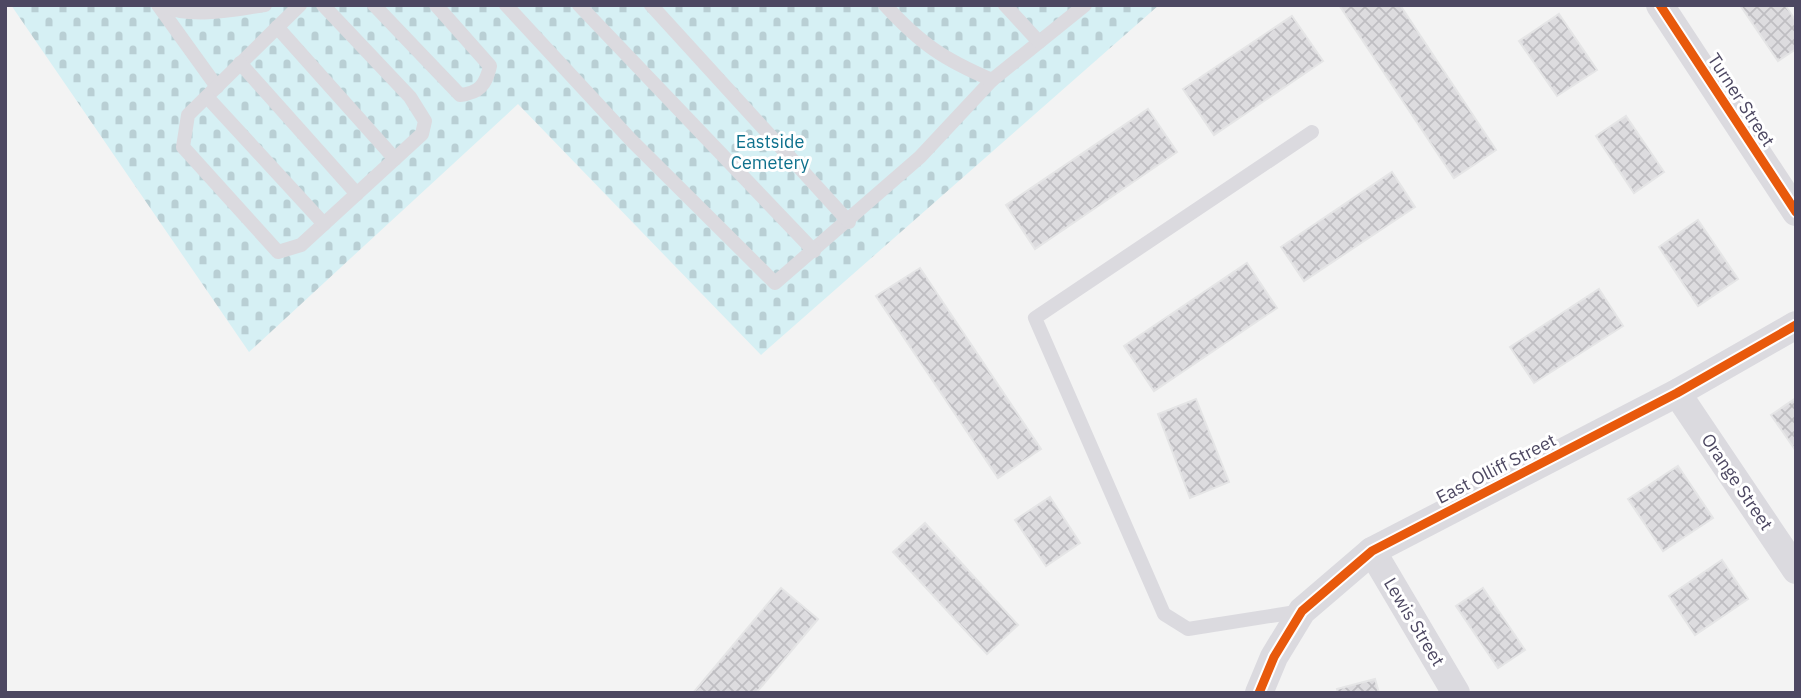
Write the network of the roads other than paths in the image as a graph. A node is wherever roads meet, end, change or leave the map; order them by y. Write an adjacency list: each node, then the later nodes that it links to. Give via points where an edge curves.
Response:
1 (158, 5): 2 (lane, via 175,12 208,13); 18 (lane)
2 (265, 5)
3 (300, 5): 14 (lane)
4 (323, 5): 20 (lane, via 410,97 425,121 422,134)
5 (374, 5): 6 (lane, via 460,95 475,93 487,80 490,66)
6 (436, 5)
7 (506, 5): 25 (lane, via 775,284)
8 (579, 5): 25 (lane)
9 (651, 5): 23 (lane)
10 (885, 5): 17 (lane, via 940,56)
11 (1004, 5): 15 (lane)
12 (1085, 5): 15 (lane)
13 (1660, 5): 22 (street, Turner Street)
14 (277, 27): 16 (lane); 20 (lane)
15 (1039, 42): 17 (lane)
16 (240, 63): 18 (lane); 21 (lane)
17 (992, 80): 23 (lane, via 920,157)
18 (212, 92): 24 (lane); 24 (lane, via 188,114 183,147 201,170 278,252 301,246)
19 (1312, 132): 30 (lane, via 1035,318 1164,614 1188,629)
20 (394, 159): 21 (lane)
21 (357, 194): 24 (lane)
22 (1796, 212)
23 (849, 222): 25 (lane)
24 (324, 224)
25 (814, 251)
26 (1796, 325): 27 (street, East Olliff Street)
27 (1678, 393): 28 (street, East Olliff Street); 29 (street, Orange Street)
28 (1372, 551): 30 (street, East Olliff Street); 32 (street, Lewis Street)
29 (1796, 570)
30 (1302, 611): 31 (street, East Olliff Street)
31 (1259, 693)
32 (1456, 693)

